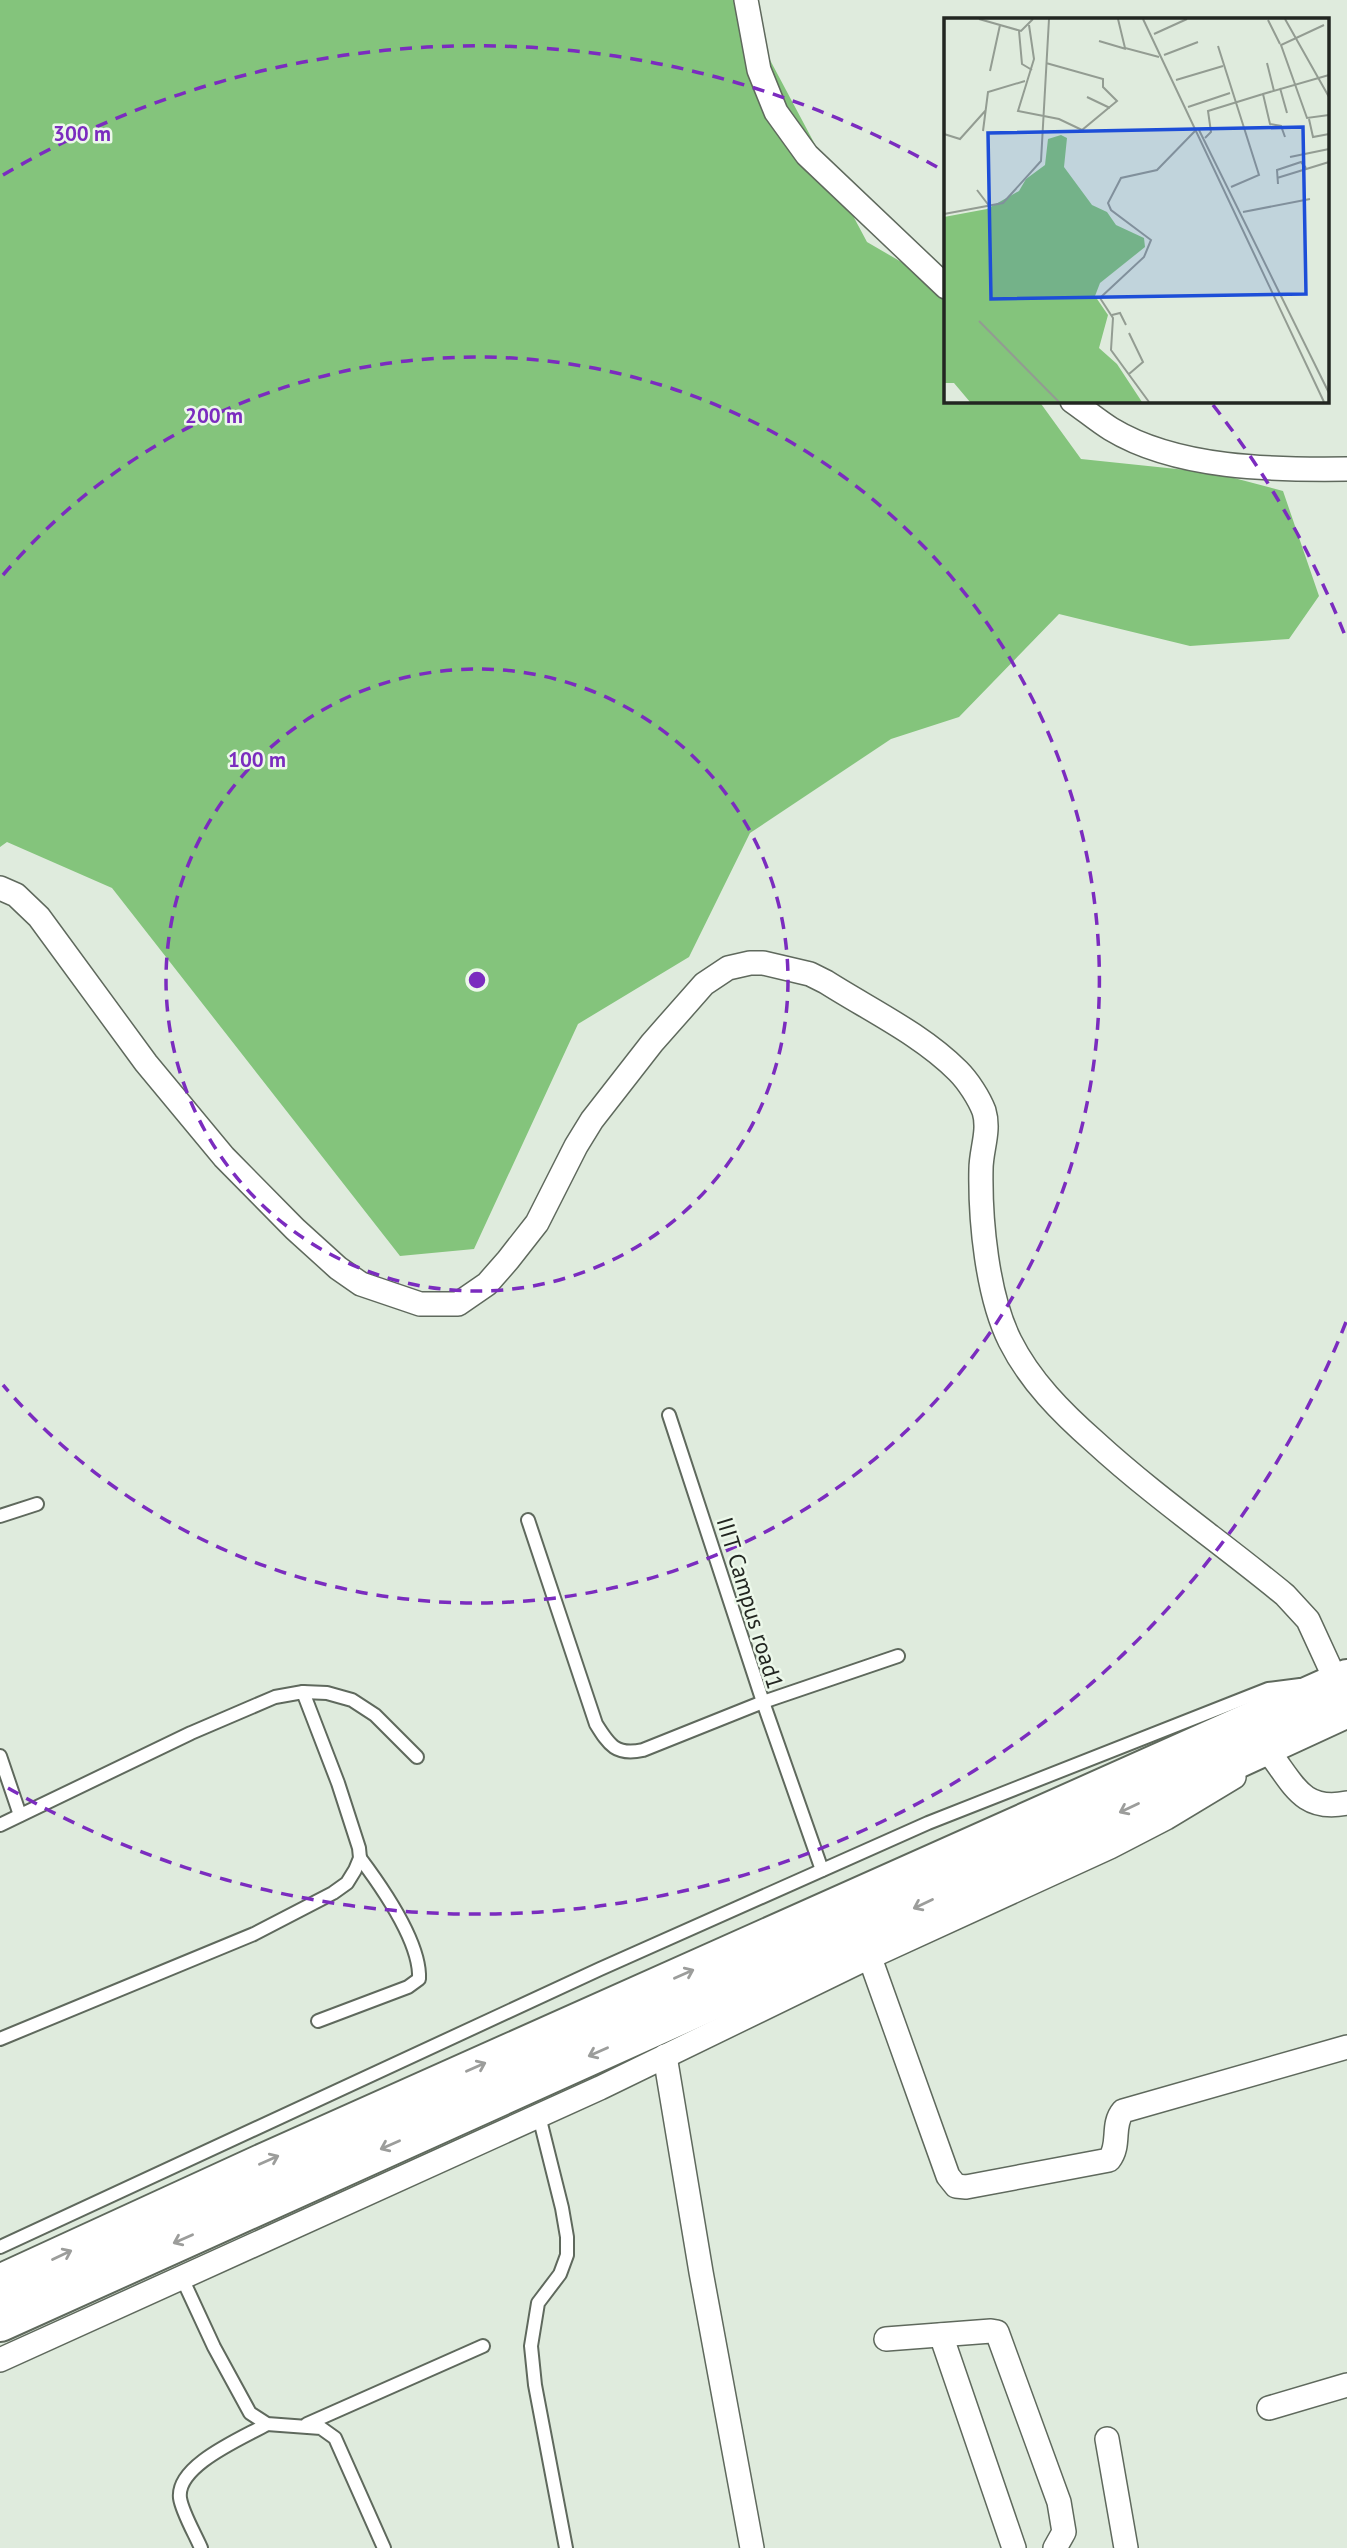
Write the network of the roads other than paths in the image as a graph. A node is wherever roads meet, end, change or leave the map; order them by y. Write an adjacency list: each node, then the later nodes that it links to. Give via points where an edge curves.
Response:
1 (753, 2): 2 (street, via 759,70 776,112 807,155)
2 (944, 285)
3 (1073, 402): 4 (street, via 1112,430 1197,460 1255,468)
4 (1347, 468)
5 (0, 888): 12 (street, via 16,895 38,917 206,1136 295,1229 361,1284 420,1304 458,1304 487,1284 509,1260 537,1223 592,1120 704,984 728,968 750,962 810,974 826,982 932,1048 960,1073 984,1111 981,1212 995,1297 1009,1340 1048,1397 1122,1467 1285,1595 1308,1620)
6 (669, 1415): 13 (lane, IIIT Campus road1)
7 (37, 1504): 8 (lane)
8 (0, 1516)
9 (528, 1520): 13 (lane, IIIT Campus road1, via 596,1724 608,1744 631,1752 643,1749)
10 (898, 1656): 13 (lane)
11 (303, 1692): 16 (lane, via 352,1700 375,1715); 18 (lane, via 275,1698 191,1733); 20 (lane, via 349,1814)
12 (1341, 1693): 14 (street); 21 (lane, via 1291,1685 1268,1689 928,1822); 30 (highway, one-way to 12, via 293,2150); 31 (highway, one-way to 31, via 720,1997)
13 (763, 1702): 21 (lane)
14 (1271, 1755): 17 (street, via 1307,1799 1318,1805); 22 (street, via 1110,1847)
15 (0, 1756): 18 (lane)
16 (417, 1757)
17 (1347, 1803)
18 (20, 1815): 19 (lane)
19 (0, 1825)
20 (360, 1858): 23 (lane, via 397,1914 416,1959 419,1979); 24 (lane, via 347,1883 254,1934)
21 (822, 1870): 28 (lane)
22 (870, 1958): 25 (street, via 948,2176 956,2186 1110,2160 1116,2152 1117,2117 1123,2111); 26 (street)
23 (318, 2021)
24 (0, 2039)
25 (1347, 2047)
26 (665, 2056): 27 (street); 44 (street)
27 (539, 2116): 29 (street); 43 (lane, via 562,2207 567,2256 538,2303 531,2346)
28 (0, 2247)
29 (182, 2278): 35 (street); 38 (lane, via 240,2398 250,2413)
30 (0, 2284)
31 (0, 2322)
32 (941, 2335): 33 (street); 45 (street); 46 (street, via 991,2331 1000,2337 1059,2501 1064,2532)
33 (887, 2339)
34 (483, 2346): 39 (lane)
35 (0, 2360)
36 (1347, 2385): 37 (street)
37 (1269, 2408)
38 (267, 2424): 39 (lane); 41 (lane, via 185,2476 180,2499)
39 (303, 2426): 42 (lane, via 321,2428 335,2438)
40 (1107, 2439): 47 (street)
41 (201, 2548)
42 (384, 2548)
43 (566, 2548)
44 (752, 2548)
45 (1014, 2548)
46 (1055, 2548)
47 (1126, 2548)

